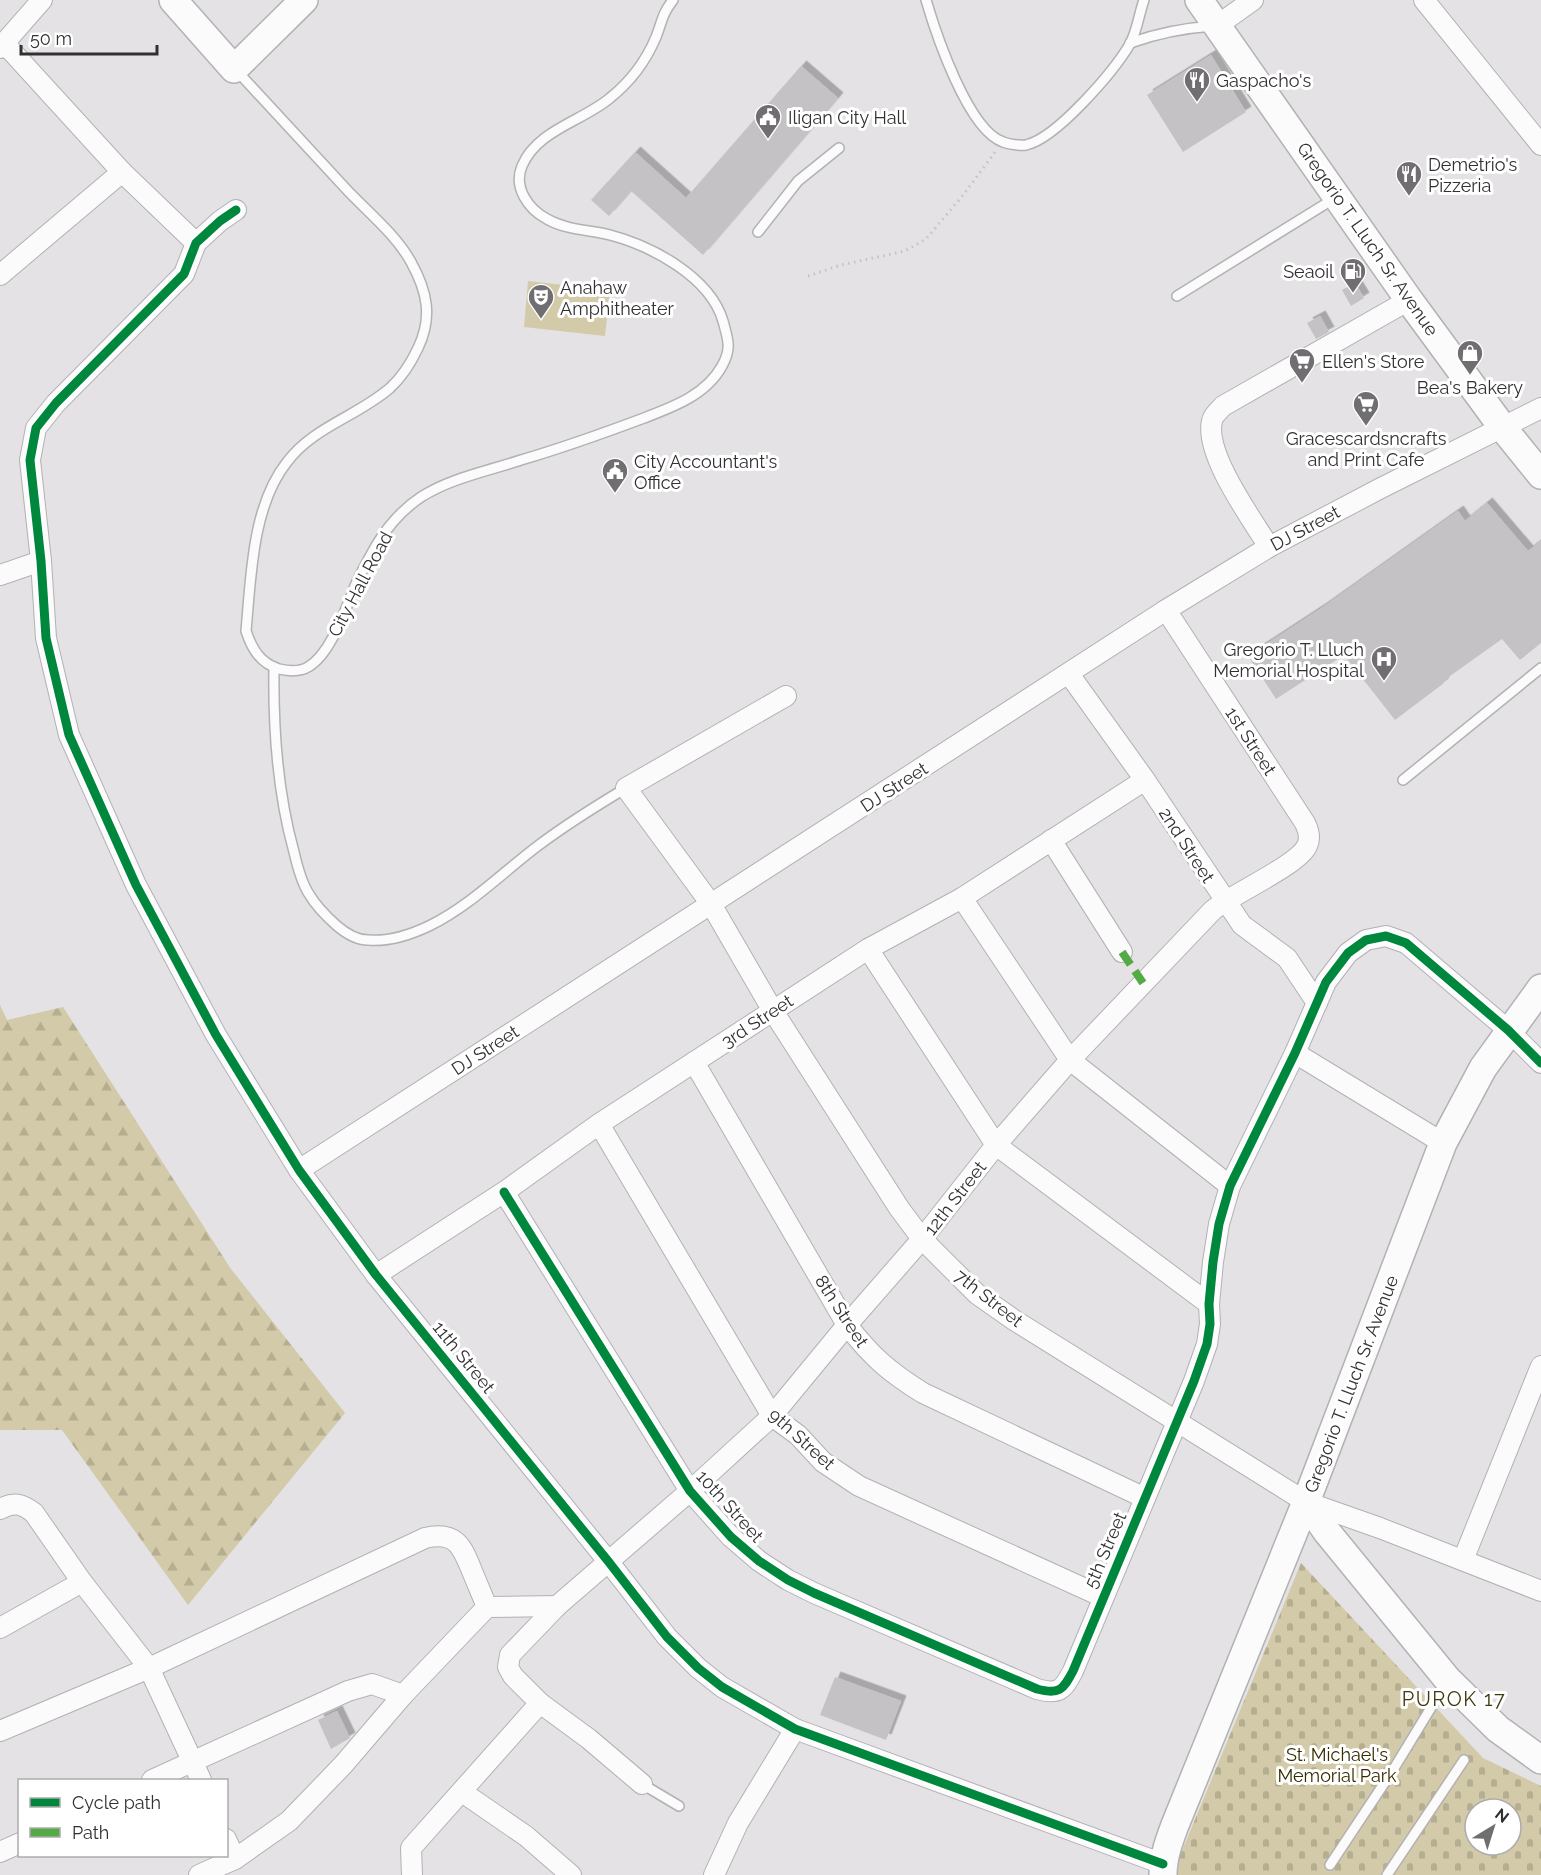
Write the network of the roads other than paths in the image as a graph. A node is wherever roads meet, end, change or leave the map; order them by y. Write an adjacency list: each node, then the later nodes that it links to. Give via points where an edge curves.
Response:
1 (42, 0): 12 (street)
2 (173, 0): 13 (main road)
3 (304, 0): 13 (main road)
4 (673, 0): 31 (lane, City Hall Road, via 663,13 646,58 629,80 609,99 534,147 522,166 519,185 528,205 547,220 640,246 673,262 698,283 719,309 729,345 722,365 694,395 666,410 455,481 422,497 397,517 378,543 342,618 316,661 305,669 288,671)
5 (926, 0): 11 (lane, via 939,42 969,107 1002,142 1025,145 1058,126 1099,84)
6 (1144, 0): 11 (lane)
7 (1199, 0): 10 (main road, Gregorio T. Lluch Sr. Avenue)
8 (1253, 0): 10 (street)
9 (1424, 0): 14 (street)
10 (1218, 25): 11 (lane, via 1177,29); 17 (main road, Gregorio T. Lluch Sr. Avenue)
11 (1130, 43)
12 (2, 46): 16 (street)
13 (234, 69): 31 (lane, via 410,260 423,287 428,315 409,366 390,388 307,441 286,462 270,490 258,529 246,631 251,647)
14 (1541, 145)
15 (838, 148): 19 (lane, via 798,182)
16 (123, 172): 20 (street); 21 (street)
17 (1338, 196): 22 (lane); 23 (main road, Gregorio T. Lluch Sr. Avenue)
18 (236, 210): 20 (street)
19 (758, 232)
20 (195, 243): 28 (street, 11th Street, via 184,274 36,428 30,460)
21 (0, 275)
22 (1177, 297)
23 (1409, 300): 25 (main road, Gregorio T. Lluch Sr. Avenue); 27 (street, via 1223,406 1212,417 1210,429 1218,463)
24 (1541, 408): 25 (street, DJ Street)
25 (1503, 428): 26 (main road, Gregorio T. Lluch Sr. Avenue); 27 (street, DJ Street)
26 (1541, 475)
27 (1269, 547): 30 (street, DJ Street)
28 (41, 561): 29 (street); 56 (street, 11th Street, via 46,638 69,735 136,885 216,1035)
29 (0, 575)
30 (1166, 610): 33 (street, DJ Street); 39 (street, 1st Street, via 1305,824)
31 (274, 667): 37 (lane, via 278,775 297,866 308,894 326,916 344,932 366,940 399,938 430,925 580,816)
32 (1541, 668): 36 (lane)
33 (1070, 674): 35 (street, 2nd Street); 42 (street, DJ Street)
34 (786, 696): 37 (street)
35 (1145, 780): 38 (street, 3rd Street); 41 (street, 2nd Street)
36 (1402, 780)
37 (626, 788): 42 (street, 7th Street)
38 (1051, 840): 40 (street, 3rd Street); 44 (street)
39 (1308, 844): 41 (street, 12th Street, via 1296,860)
40 (962, 898): 43 (street, 3rd Street); 50 (street)
41 (1224, 901): 46 (street, 2nd Street, via 1242,926 1287,958); 50 (street, 12th Street)
42 (711, 904): 47 (street, 7th Street); 56 (street, DJ Street)
43 (868, 949): 47 (street, 3rd Street); 55 (street)
44 (1122, 952)
45 (1541, 988): 48 (main road, Gregorio T. Lluch Sr. Avenue)
46 (1317, 1003): 48 (street, 5th Street, via 1326,982 1348,953 1366,940 1386,936 1406,943); 49 (street, 5th Street)
47 (773, 1011): 51 (street, 3rd Street); 59 (street, 7th Street)
48 (1508, 1030): 52 (street, 5th Street); 54 (main road, Gregorio T. Lluch Sr. Avenue)
49 (1295, 1053): 54 (street); 57 (street, 5th Street)
50 (1070, 1060): 55 (street, 12th Street); 57 (street)
51 (694, 1062): 53 (street, 3rd Street); 62 (street, 8th Street)
52 (1541, 1063)
53 (599, 1124): 58 (street, 3rd Street); 64 (street, 9th Street)
54 (1443, 1143): 68 (main road, Gregorio T. Lluch Sr. Avenue)
55 (996, 1145): 59 (street, 12th Street); 61 (street)
56 (299, 1170): 60 (street, 11th Street)
57 (1230, 1186): 61 (street, 5th Street, via 1219,1224)
58 (504, 1192): 60 (street, 3rd Street); 66 (street, 10th Street)
59 (922, 1239): 62 (street, 12th Street); 65 (street, 7th Street, via 977,1294)
60 (376, 1275): 71 (street, 11th Street)
61 (1209, 1304): 65 (street, 5th Street, via 1207,1344)
62 (847, 1325): 64 (street, 12th Street); 67 (street, 8th Street, via 892,1374 923,1393)
63 (1541, 1366): 70 (street)
64 (772, 1416): 66 (street, 12th Street); 74 (street, 9th Street, via 798,1435 823,1462 859,1486)
65 (1178, 1422): 67 (street, 5th Street); 68 (street, 7th Street)
66 (690, 1491): 71 (street, 12th Street); 80 (street, 10th Street, via 731,1537 788,1580 1038,1689)
67 (1145, 1498): 74 (street, 5th Street)
68 (1306, 1502): 70 (street, 7th Street); 79 (main road, Gregorio T. Lluch Sr. Avenue); 98 (main road, via 1174,1824)
69 (0, 1509): 72 (street, via 23,1504 34,1513)
70 (1464, 1560): 73 (street, 7th Street)
71 (608, 1561): 75 (street, 12th Street); 83 (street, 11th Street, via 667,1637 698,1668 722,1687)
72 (82, 1582): 77 (street); 78 (street)
73 (1541, 1591)
74 (1103, 1597): 80 (street, 5th Street, via 1073,1671)
75 (557, 1606): 76 (street); 82 (street, 12th Street, via 510,1655 508,1667 513,1676)
76 (487, 1607): 78 (street, via 462,1546 437,1535); 81 (street)
77 (0, 1628)
78 (149, 1668): 84 (street); 87 (street)
79 (1448, 1680): 86 (main road, Gregorio T. Lluch Sr. Avenue, via 1498,1729); 97 (lane)
80 (1060, 1690)
81 (403, 1695): 87 (street, via 372,1683); 96 (street, via 289,1821)
82 (540, 1703): 90 (street); 91 (street)
83 (795, 1729): 98 (street, 11th Street); 102 (street, via 738,1823)
84 (0, 1731)
85 (1464, 1760): 103 (lane)
86 (1541, 1760)
87 (193, 1761): 88 (street); 89 (street)
88 (154, 1779)
89 (201, 1779)
90 (642, 1784): 92 (lane)
91 (462, 1792): 100 (street, via 411,1848); 101 (street, via 526,1836)
92 (679, 1806)
93 (228, 1843): 96 (street)
94 (18, 1844): 95 (street)
95 (0, 1852)
96 (235, 1858): 99 (street)
97 (1330, 1866)
98 (1163, 1870)
99 (199, 1875)
100 (412, 1875)
101 (571, 1875)
102 (714, 1875)
103 (1387, 1875)

